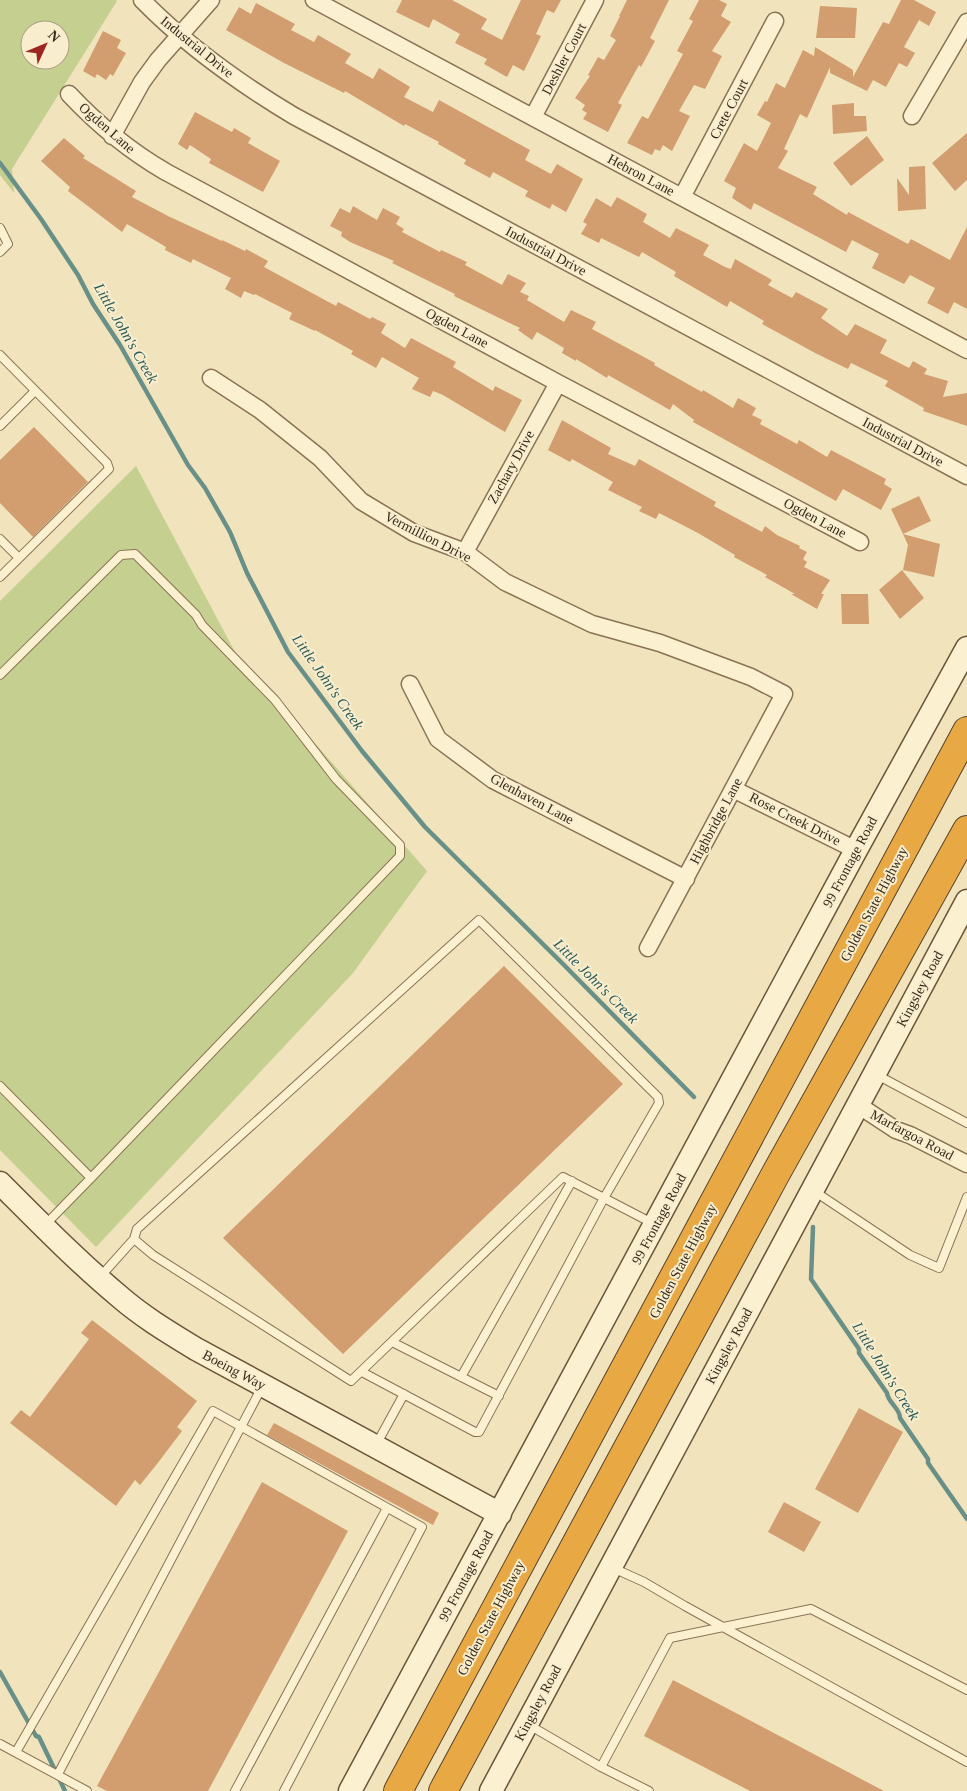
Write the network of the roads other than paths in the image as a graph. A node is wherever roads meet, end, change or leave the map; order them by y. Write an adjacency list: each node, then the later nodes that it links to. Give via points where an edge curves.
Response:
1 (142, 0): 7 (street, Industrial Drive)
2 (210, 0): 7 (street)
3 (314, 0): 10 (street, Hebron Lane)
4 (595, 0): 10 (street, Deshler Court)
5 (775, 21): 12 (street, Crete Court)
6 (967, 22): 9 (street)
7 (180, 36): 11 (street, via 142,82); 21 (street, Industrial Drive, via 214,64 294,116)
8 (69, 94): 11 (street, Ogden Lane)
9 (912, 116)
10 (533, 118): 12 (street, Hebron Lane)
11 (112, 136): 18 (street, Ogden Lane, via 166,172)
12 (682, 197): 15 (street, Hebron Lane)
13 (0, 228): 14 (lane, via 8,244)
14 (0, 252)
15 (967, 350)
16 (0, 355): 19 (lane)
17 (211, 378): 24 (street, Vermillion Drive, via 260,410 320,458 360,501 414,533)
18 (558, 382): 23 (street, Ogden Lane); 24 (street, Zachary Drive)
19 (35, 391): 20 (lane); 25 (lane, via 107,463 109,469)
20 (0, 426)
21 (967, 476)
22 (0, 539): 25 (lane)
23 (860, 542)
24 (465, 552): 30 (street, Vermillion Drive, via 505,582 592,624 660,643 751,677)
25 (19, 558): 26 (lane)
26 (0, 577)
27 (967, 648): 34 (street, 99 Frontage Road)
28 (0, 675): 43 (lane, via 121,555 135,554 196,614 202,625 274,700 336,778 400,845 400,856)
29 (410, 684): 35 (street, Glenhaven Lane, via 438,739 493,780)
30 (784, 694): 32 (street, Highbridge Lane)
31 (967, 731): 76 (highway, Golden State Highway)
32 (733, 789): 34 (street, Rose Creek Drive); 35 (street, Highbridge Lane)
33 (967, 830): 77 (highway, via 775,1175)
34 (856, 850): 49 (street, 99 Frontage Road)
35 (686, 878): 37 (street, Highbridge Lane)
36 (967, 901): 38 (street, Kingsley Road)
37 (648, 948)
38 (875, 1074): 40 (street, Kingsley Road); 41 (lane)
39 (0, 1086): 43 (lane)
40 (858, 1105): 42 (street, Marfargoa Road, via 896,1130); 46 (street, Kingsley Road)
41 (967, 1123)
42 (967, 1164)
43 (91, 1178): 50 (lane)
44 (572, 1181): 48 (lane); 53 (lane, via 563,1177); 55 (lane)
45 (0, 1182): 50 (street, Boeing Way)
46 (813, 1190): 47 (lane, via 910,1255 939,1268); 63 (street, Kingsley Road)
47 (967, 1197)
48 (604, 1198): 49 (lane); 51 (lane, via 659,1103 658,1097 479,920 138,1230); 58 (lane)
49 (655, 1225): 62 (street, 99 Frontage Road)
50 (44, 1226): 52 (street, Boeing Way)
51 (134, 1239): 52 (lane); 54 (lane, via 153,1255 352,1381)
52 (99, 1279): 56 (street, Boeing Way, via 151,1320)
53 (392, 1342): 54 (lane); 55 (lane)
54 (362, 1372): 57 (lane)
55 (461, 1377): 58 (lane)
56 (262, 1385): 59 (lane); 60 (street, Boeing Way)
57 (404, 1394): 58 (lane, via 475,1432 479,1432); 60 (lane)
58 (499, 1396)
59 (240, 1426): 61 (lane); 68 (lane, via 213,1411); 71 (lane)
60 (375, 1446): 62 (street, Boeing Way)
61 (387, 1508): 73 (lane); 74 (lane, via 422,1527)
62 (500, 1514): 75 (street, 99 Frontage Road)
63 (611, 1567): 64 (lane, via 644,1582); 66 (street, Kingsley Road)
64 (723, 1628): 65 (lane, via 811,1608); 69 (lane); 70 (lane, via 670,1638)
65 (967, 1690)
66 (527, 1724): 70 (lane); 78 (street, Kingsley Road)
67 (0, 1744): 68 (lane)
68 (16, 1752): 71 (lane)
69 (967, 1762)
70 (601, 1767): 79 (lane)
71 (58, 1774): 72 (lane)
72 (87, 1791)
73 (235, 1791)
74 (284, 1791)
75 (350, 1791)
76 (398, 1791)
77 (442, 1791)
78 (492, 1791)
79 (649, 1791)

